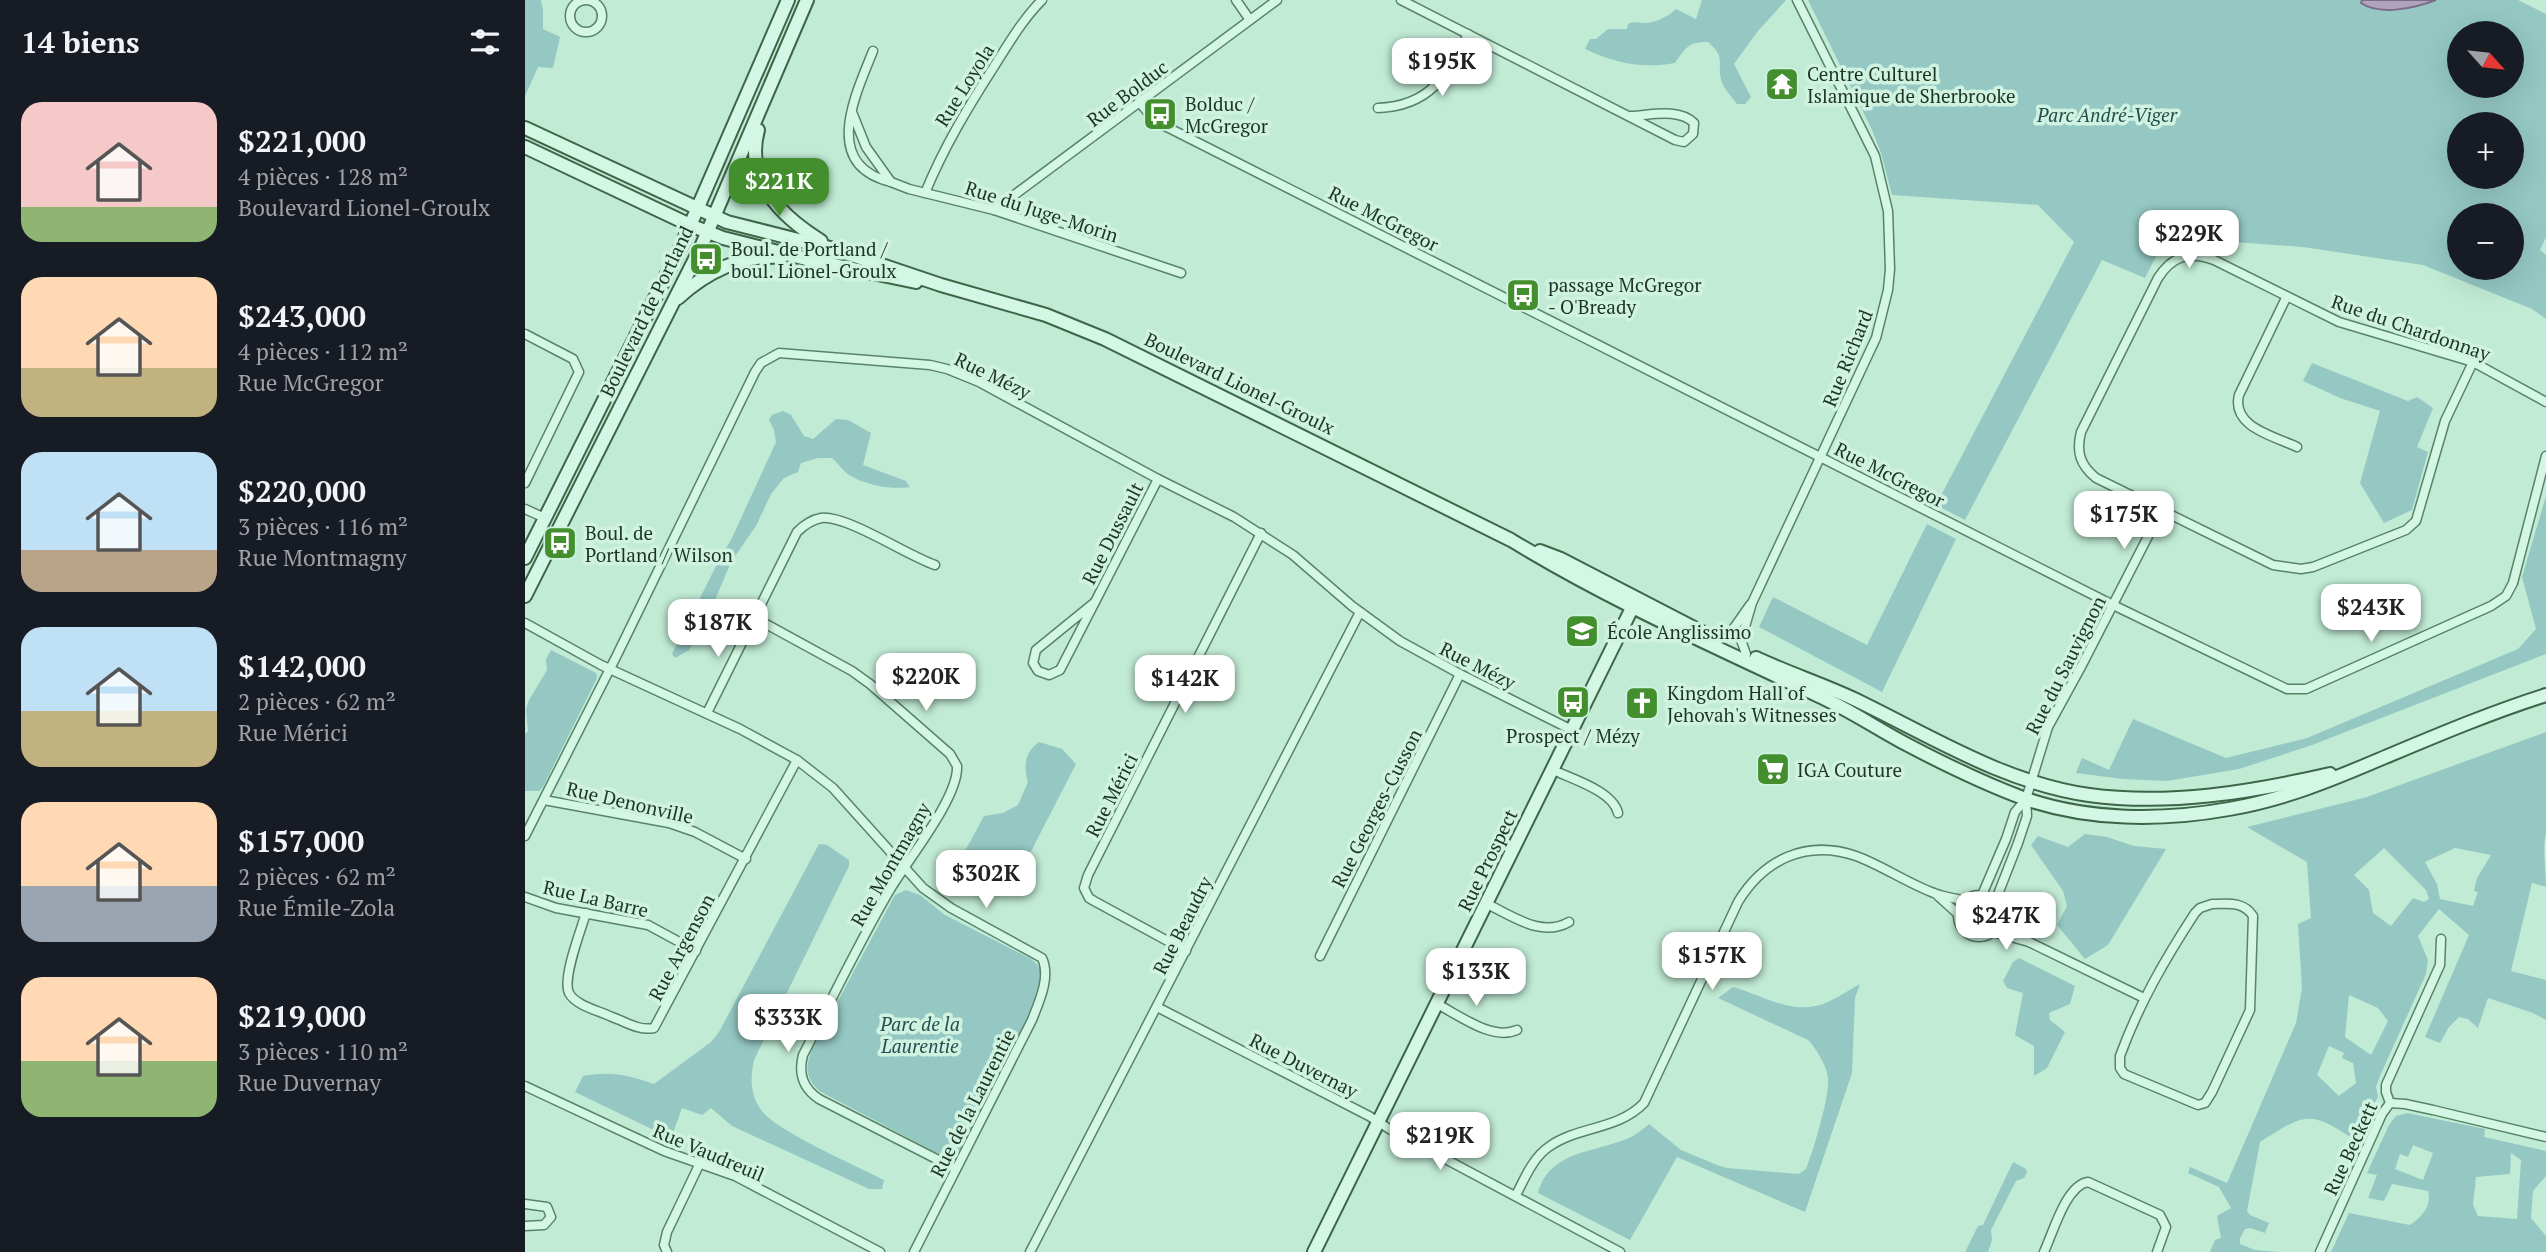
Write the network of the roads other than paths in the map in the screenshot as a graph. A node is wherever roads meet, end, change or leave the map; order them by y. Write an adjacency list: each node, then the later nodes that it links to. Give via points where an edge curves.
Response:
1 (788, 0): 21 (main road, Boulevard de Portland)
2 (807, 0): 12 (main road, Boulevard de Portland)
3 (1042, 0): 20 (street, Rue Loyola, via 1022,23 958,123)
4 (1236, 0): 9 (street)
5 (1277, 0): 9 (street, Rue Bolduc)
6 (1401, 0): 10 (street)
7 (1797, 0): 37 (street, Rue Richard, via 1875,156 1890,230 1888,290 1877,338)
8 (581, 1): 8 (street, via 571,12 571,22 581,32 592,31 602,19 600,9)
9 (1250, 20): 13 (street, Rue Bolduc)
10 (1468, 34): 14 (street, via 1439,83 1408,103); 16 (street)
11 (873, 51): 15 (street, Rue du Juge-Morin)
12 (770, 86): 23 (main road, Boulevard de Portland); 26 (main road, via 755,144 758,174 781,210)
13 (1140, 103): 22 (street, Rue Bolduc); 37 (street, Rue McGregor, via 1155,121)
14 (1378, 108)
15 (852, 112): 19 (street, via 866,147); 19 (street, Rue du Juge-Morin, via 847,136 852,154 873,176)
16 (1632, 116): 16 (street, via 1679,142 1693,134 1694,123 1685,116)
17 (525, 128): 21 (main road, Boulevard Lionel-Groulx)
18 (525, 147): 24 (main road, Boulevard Lionel-Groulx)
19 (891, 182): 20 (street, Rue du Juge-Morin)
20 (925, 193): 22 (street, Rue du Juge-Morin)
21 (697, 210): 23 (main road, Boulevard Lionel-Groulx); 24 (main road, Boulevard de Portland)
22 (994, 210): 28 (street, Rue du Juge-Morin)
23 (714, 217): 25 (main road, Boulevard de Portland); 26 (main road, Boulevard Lionel-Groulx)
24 (690, 225): 25 (main road, Boulevard Lionel-Groulx); 42 (main road, Boulevard de Portland)
25 (708, 232): 27 (main road, Boulevard Lionel-Groulx); 31 (main road, Boulevard de Portland)
26 (834, 249): 29 (main road, Boulevard Lionel-Groulx)
27 (810, 260): 29 (main road, Boulevard Lionel-Groulx); 31 (main road, via 764,257 732,264 712,272)
28 (1181, 273)
29 (941, 285): 48 (main road, Boulevard Lionel-Groulx, via 1046,315 1105,339 1511,540 1556,568)
30 (2286, 298): 33 (street, Rue du Chardonnay, via 2351,327); 35 (street, via 2237,405 2246,423); 41 (street, Rue du Chardonnay, via 2203,256 2175,259 2158,278 2078,443 2081,463 2096,478)
31 (673, 303): 46 (main road, Boulevard de Portland)
32 (525, 334): 39 (street, via 573,359 579,372)
33 (2473, 362): 34 (street, Rue du Chardonnay); 41 (street, Rue du Chardonnay, via 2445,421 2416,521 2406,530 2313,567 2286,568)
34 (2546, 402)
35 (2297, 447)
36 (2546, 456): 50 (street, Rue McGregor, via 2506,596 2306,690 2281,688)
37 (1821, 457): 49 (street, Rue Richard); 50 (street, Rue McGregor)
38 (1158, 479): 43 (street, Rue Mézy); 47 (street, Rue Dussault); 56 (street, Rue Mézy, via 947,369 779,353 755,372)
39 (525, 482)
40 (525, 509): 42 (street)
41 (2161, 511): 50 (street, Rue du Sauvignon)
42 (545, 518): 44 (main road, Boulevard de Portland)
43 (1261, 533): 51 (street, Rue Mézy); 85 (street, Rue Mérici, via 1084,888 1089,898)
44 (525, 558)
45 (935, 565): 52 (street, via 848,524 820,518 797,532)
46 (525, 596)
47 (1095, 602): 47 (street, Rue Dussault, via 1036,650 1033,663 1038,671 1049,675 1060,670)
48 (1635, 603): 54 (main road, Boulevard Lionel-Groulx); 60 (main road, Rue Prospect); 65 (main road, Boulevard Lionel-Groulx, via 1945,763)
49 (1752, 603): 54 (street, Rue Richard, via 1734,629); 55 (street, Rue Richard, via 1741,640)
50 (2113, 605): 64 (street, Rue du Sauvignon, via 2048,727)
51 (1360, 612): 57 (street, Rue Mézy, via 1411,648); 85 (street, Rue Beaudry)
52 (755, 618): 59 (street); 70 (street, Rue Montmagny, via 870,684 955,760 953,785)
53 (525, 623): 56 (street)
54 (1718, 640): 55 (main road, Boulevard Lionel-Groulx)
55 (1747, 654): 64 (main road, Boulevard Lionel-Groulx)
56 (610, 669): 59 (street); 66 (street, Rue Mézy)
57 (1460, 674): 60 (street, Rue Mézy); 86 (street, Rue Georges-Cusson)
58 (2546, 695): 62 (main road, Boulevard Lionel-Groulx)
59 (708, 713): 61 (street)
60 (1572, 730): 63 (main road, Rue Prospect)
61 (797, 760): 69 (street, Rue Argenson); 70 (street, via 833,788)
62 (2378, 760): 64 (main road, Boulevard Lionel-Groulx, via 2269,786 2162,799 2087,794); 65 (main road, Boulevard Lionel-Groulx, via 2254,805 2196,814 2124,816)
63 (1553, 770): 67 (street, via 1608,797); 76 (main road, Rue Prospect)
64 (2031, 781): 65 (street, Rue du Sauvignon)
65 (2026, 799): 72 (street, via 2015,812); 75 (street, via 2027,816)
66 (544, 800): 68 (street, Rue Mézy); 69 (street, Rue Denonville, via 669,823)
67 (1618, 813)
68 (525, 836)
69 (745, 859): 84 (street, Rue Argenson)
70 (905, 868): 96 (street, Rue de la Laurentie, via 935,898 1037,953 1045,964 1032,1020); 96 (street, Rue Montmagny, via 803,1055 800,1070 806,1088 820,1099)
71 (1936, 894): 74 (street); 78 (street); 97 (street, via 1841,852 1803,852 1766,868 1738,902 1644,1103 1622,1120 1549,1146 1532,1164)
72 (1982, 895): 74 (street); 75 (street)
73 (525, 897): 77 (street, Rue La Barre)
74 (1965, 901): 78 (street)
75 (1995, 902): 79 (street)
76 (1487, 904): 80 (street, via 1539,928); 88 (main road, Rue Prospect)
77 (586, 913): 84 (street, Rue La Barre, via 648,925); 84 (street, Rue Argenson, via 570,971 569,993 583,1004 642,1029 658,1023)
78 (1958, 914): 81 (street, via 1968,933 1979,937)
79 (2000, 918): 81 (street); 83 (street)
80 (1569, 922)
81 (1993, 932): 83 (street)
82 (2441, 939): 92 (street, Rue Beckett, via 2439,965 2386,1085)
83 (2029, 942): 87 (street)
84 (697, 951)
85 (1186, 951): 89 (street, Rue Beaudry)
86 (1320, 956)
87 (2144, 998): 87 (street, via 2120,1056 2120,1068 2124,1074 2191,1104 2205,1103 2250,1010 2254,926 2246,906 2200,908)
88 (1437, 1004): 90 (street, via 1492,1031); 93 (main road, Rue Prospect)
89 (1157, 1007): 93 (street, Rue Duvernay); 104 (street, Rue Beaudry)
90 (1517, 1030)
91 (525, 1086): 95 (street, Rue Vaudreuil, via 651,1146)
92 (2390, 1103): 94 (street); 108 (street, Rue Beckett)
93 (1379, 1123): 97 (street, Rue Duvernay); 105 (main road, Rue Prospect)
94 (2546, 1138)
95 (700, 1163): 101 (street, via 667,1232); 102 (street, Rue Vaudreuil)
96 (956, 1169): 103 (street, Rue de la Laurentie)
97 (1516, 1195): 100 (street, Rue Duvernay)
98 (525, 1204): 99 (street, via 547,1207 551,1217 544,1225)
99 (525, 1226)
100 (1615, 1251)
101 (667, 1252)
102 (880, 1252)
103 (914, 1252)
104 (1030, 1252)
105 (1314, 1252)
106 (2044, 1252): 107 (street, via 2071,1192 2088,1182 2160,1215 2166,1227)
107 (2157, 1252)
108 (2320, 1252)

